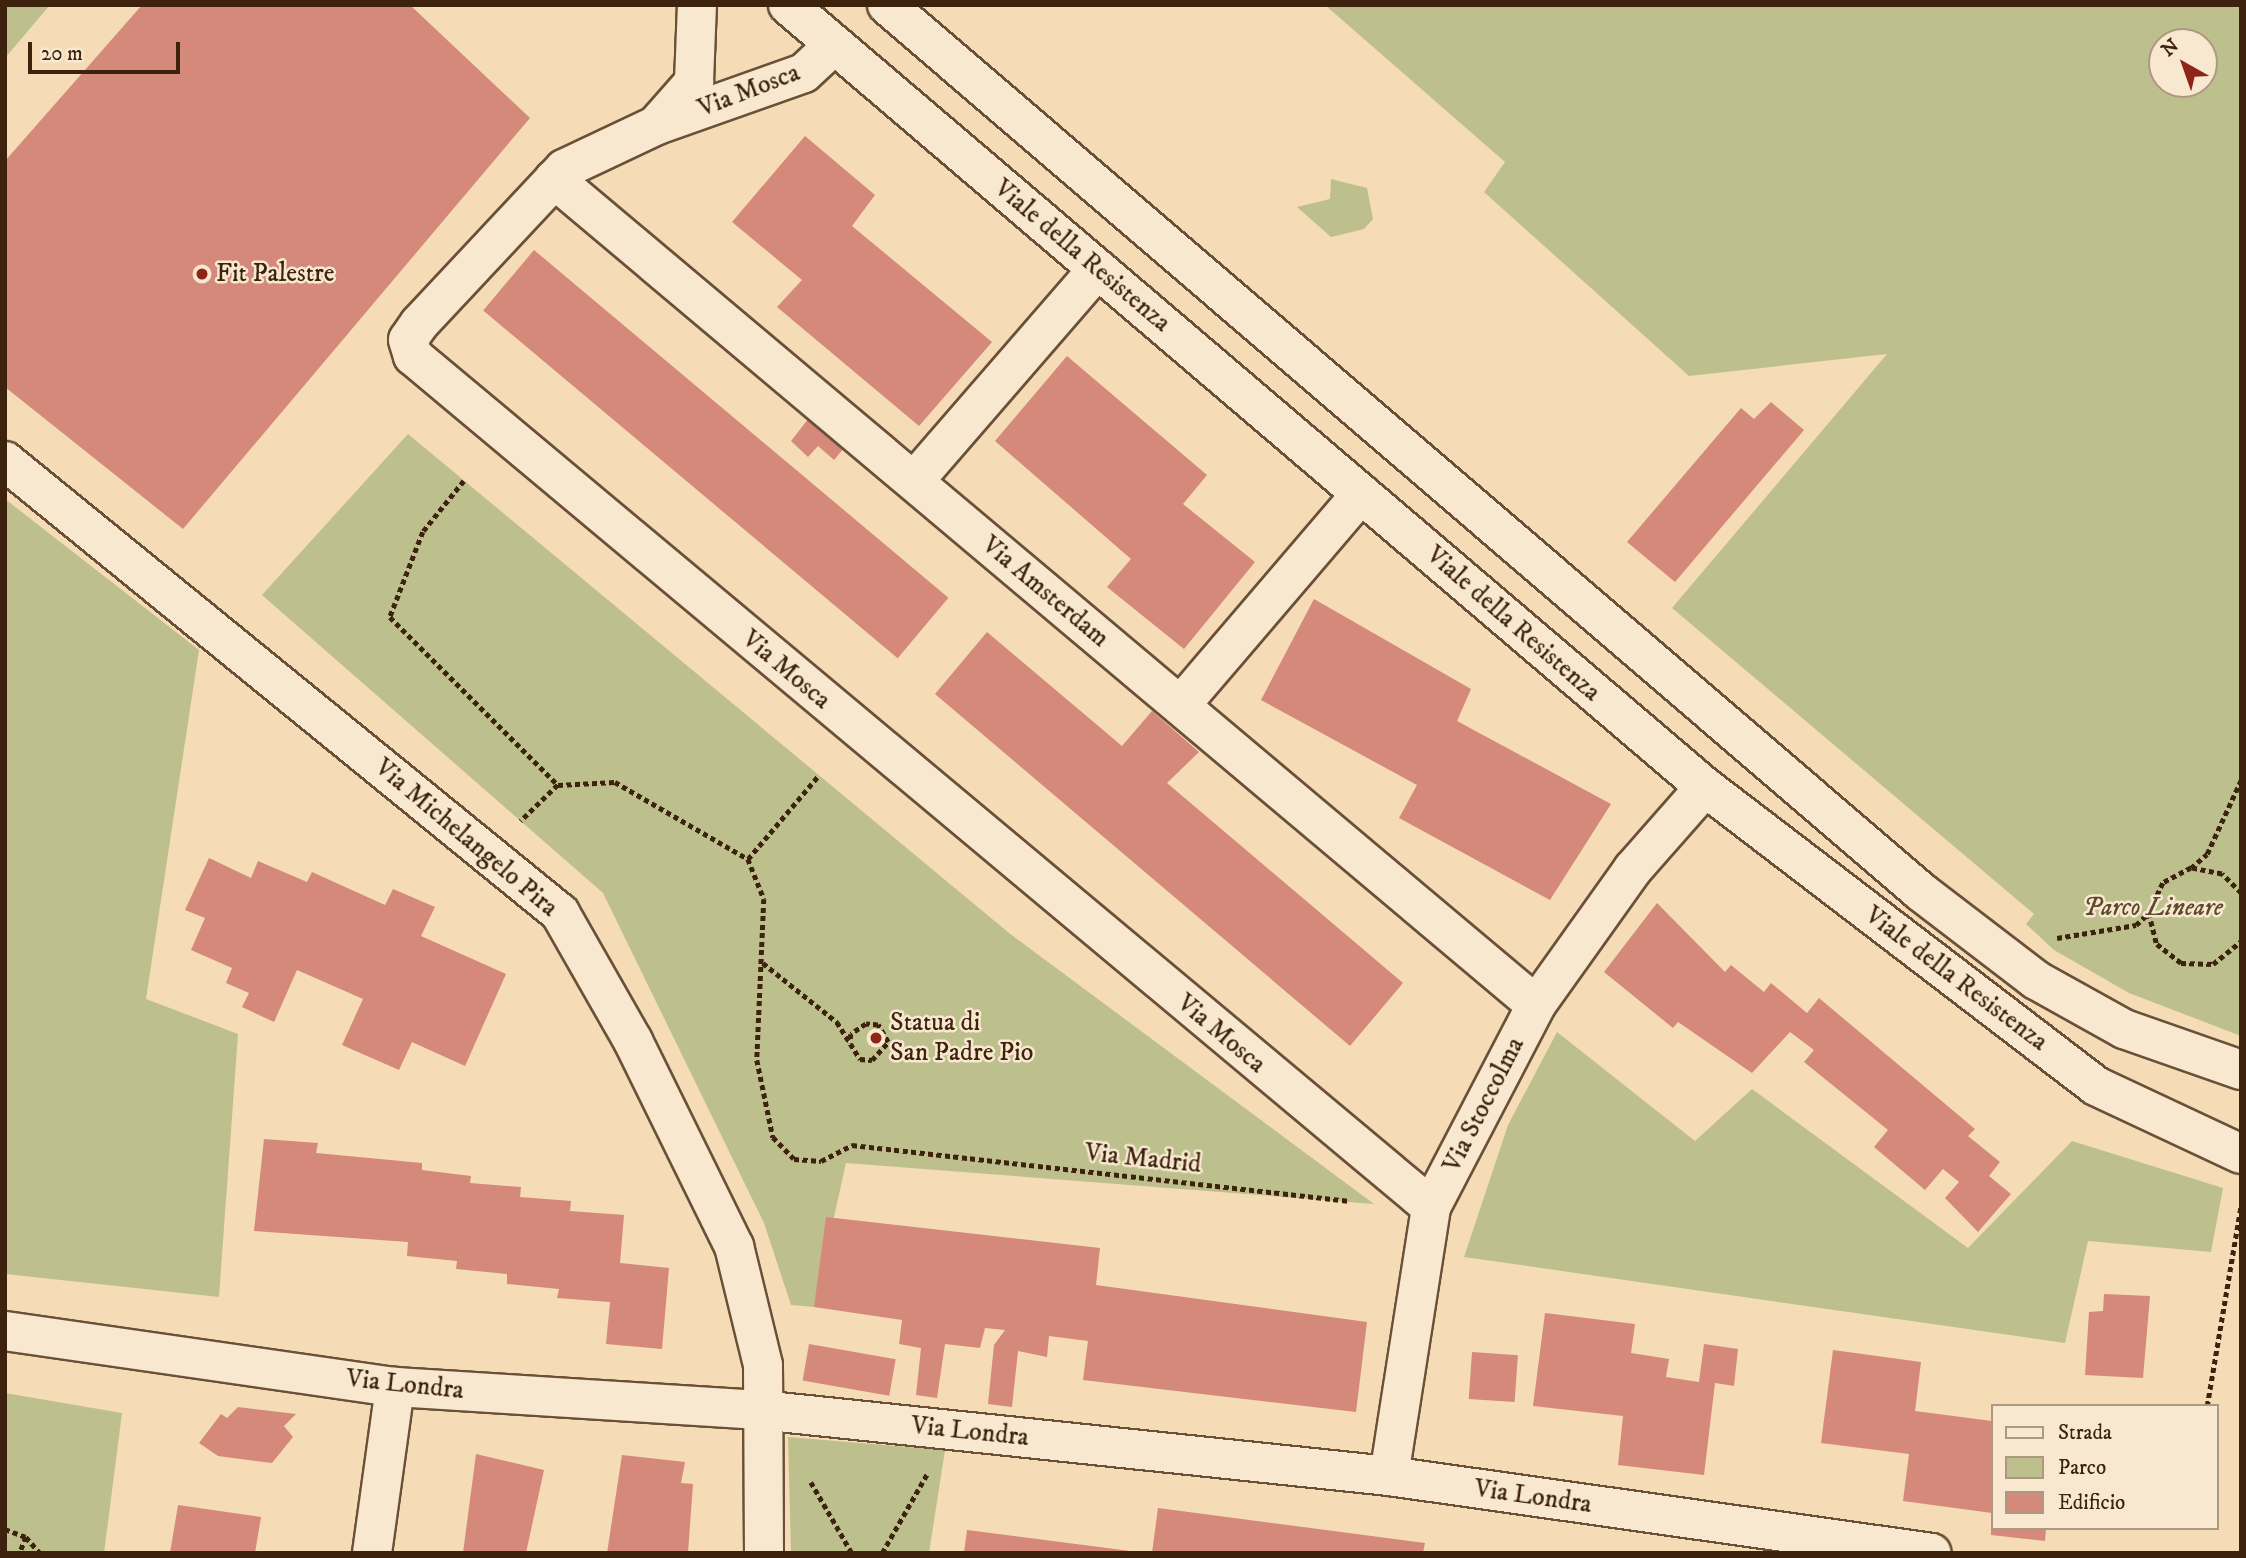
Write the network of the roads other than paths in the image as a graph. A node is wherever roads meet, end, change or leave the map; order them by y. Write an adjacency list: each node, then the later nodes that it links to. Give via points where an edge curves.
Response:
1 (697, 5): 5 (street, Via Mosca, via 694,82)
2 (788, 5): 4 (street, Viale della Resistenza)
3 (887, 5): 14 (street, Viale della Resistenza, via 1921,892 2036,980 2124,1029)
4 (831, 41): 5 (street, Via Mosca, via 804,73); 7 (street, Viale della Resistenza)
5 (657, 125): 6 (street, Via Mosca, via 590,152)
6 (554, 179): 13 (street, Via Amsterdam); 16 (street, Via Mosca, via 419,324 408,340 413,356)
7 (1098, 269): 9 (street); 10 (street, Viale della Resistenza)
8 (5, 461): 19 (street, Via Michelangelo Pira, via 560,913 633,1041 734,1246 763,1365)
9 (921, 473)
10 (1361, 494): 11 (street); 12 (street, Viale della Resistenza)
11 (1191, 693)
12 (1705, 787): 13 (street, Via Stoccolma, via 1633,869); 15 (street, Viale della Resistenza, via 2095,1086)
13 (1536, 1004): 16 (street, Via Stoccolma)
14 (2241, 1070)
15 (2241, 1154)
16 (1431, 1208): 20 (street, Via Stoccolma)
17 (5, 1331): 18 (street, Via Londra)
18 (395, 1387): 19 (street, Via Londra); 21 (street)
19 (760, 1410): 20 (street, Via Londra); 22 (street, Via Michelangelo Pira)
20 (1389, 1476): 23 (street, Via Londra)
21 (372, 1553)
22 (764, 1553)
23 (1932, 1553)

